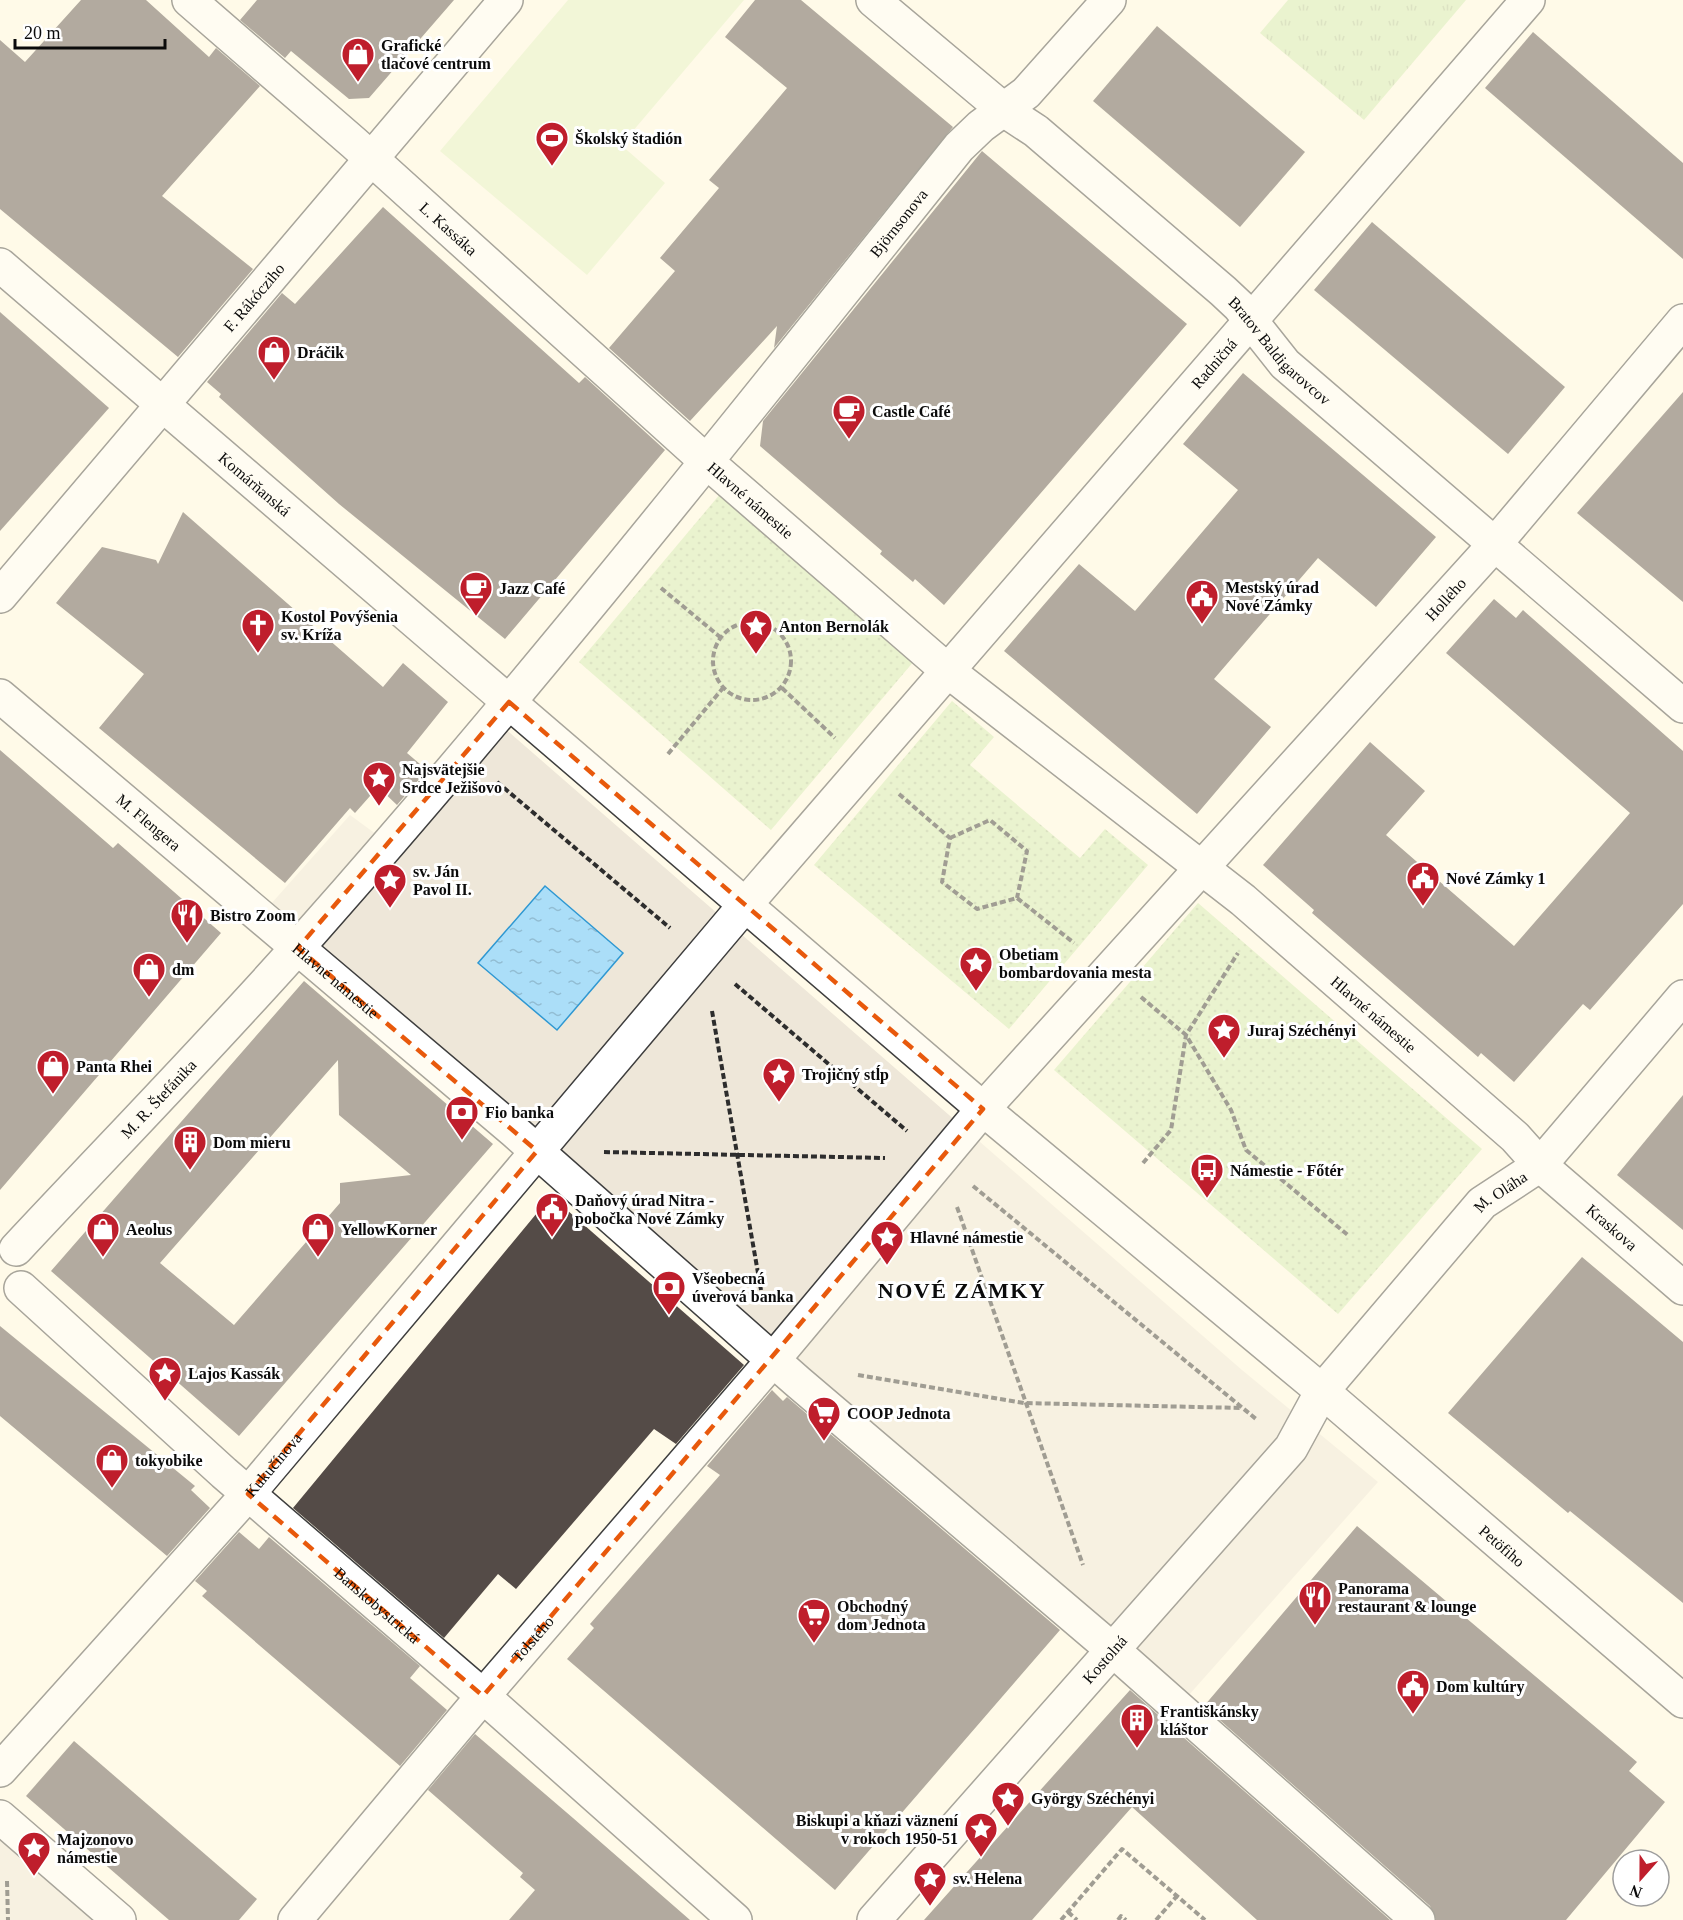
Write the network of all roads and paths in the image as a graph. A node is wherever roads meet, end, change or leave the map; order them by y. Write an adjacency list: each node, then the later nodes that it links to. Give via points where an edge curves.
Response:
1 (189, 0): 7 (street, L. Kassáka)
2 (507, 0): 7 (street, F. Rákócziho)
3 (873, 0): 6 (street, Bratov Baldigarovcov)
4 (1109, 0): 6 (street, Björnsonova, via 1048,71)
5 (1528, 0): 9 (street, Radničná)
6 (1004, 110): 9 (street, Bratov Baldigarovcov, via 1036,131 1187,260); 12 (street, Björnsonova, via 959,147)
7 (371, 161): 11 (street, F. Rákócziho); 12 (street, L. Kassáka)
8 (0, 265): 11 (street, Komárňanská)
9 (1251, 321): 13 (street, Bratov Baldigarovcov, via 1285,364); 17 (street, Radničná)
10 (1683, 321): 13 (street, Hollého)
11 (165, 405): 15 (street, F. Rákócziho); 20 (street, Komárňanská)
12 (707, 462): 14 (street, Hlavné námestie); 17 (street, Hlavné námestie)
13 (1495, 544): 21 (street, Bratov Baldigarovcov); 25 (street, Hollého)
14 (627, 559): 16 (path); 20 (street, Hlavné námestie)
15 (0, 596)
16 (720, 637): 18 (path, via 713,665); 18 (path, via 738,624 763,623 776,628 785,638 792,663 782,688 772,696 746,700)
17 (948, 671): 25 (street, Hlavné námestie); 27 (street)
18 (723, 688): 23 (path)
19 (0, 696): 29 (street, M. Flengera)
20 (509, 702): 22 (street, Hlavné námestie); 27 (street)
21 (1683, 706)
22 (465, 754): 29 (street, Hlavné námestie); 30 (path)
23 (668, 754)
24 (950, 838): 26 (path, via 990,820 1027,851)
25 (1201, 869): 28 (street, Hlavné námestie); 32 (street)
26 (1017, 898)
27 (745, 905): 30 (street); 32 (street)
28 (1262, 916): 36 (path, via 1186,1035 1170,1130); 37 (street, Hlavné námestie, via 1515,1137)
29 (298, 948): 33 (street, Hlavné námestie); 38 (street, M. R. Štefánika)
30 (702, 956): 33 (street); 34 (path); 35 (path)
31 (1683, 997): 37 (street, M. Oláha)
32 (983, 1109): 35 (street); 44 (street)
33 (537, 1151): 34 (path); 42 (street, Hlavné námestie); 48 (street, Kukučínova)
34 (737, 1155): 35 (path); 40 (path)
35 (941, 1160): 42 (street); 45 (path); 46 (path)
36 (1143, 1163)
37 (1540, 1166): 39 (street, Kraskova); 44 (street, M. Oláha, via 1482,1203)
38 (8, 1245): 41 (street, via 26,1267)
39 (1683, 1288)
40 (761, 1292)
41 (11, 1294): 48 (street, Banskobystrická)
42 (773, 1360): 50 (street, Hlavné námestie); 51 (street, Tolstého)
43 (853, 1374): 45 (path)
44 (1322, 1391): 47 (street, Kostolná); 52 (street, Petöfiho)
45 (1024, 1403): 46 (path); 49 (path)
46 (1242, 1408): 47 (path)
47 (1291, 1448): 50 (street, Kostolná)
48 (248, 1494): 51 (street, Banskobystrická); 53 (street, Kukučínova)
49 (1085, 1572)
50 (1114, 1651): 60 (street, Kostolná); 67 (street, Hlavné námestie)
51 (483, 1696): 58 (street, Tolstého); 59 (street, Banskobystrická)
52 (1683, 1701)
53 (0, 1770)
54 (0, 1817): 57 (street)
55 (1177, 1896): 56 (path, via 1122,1849); 65 (path); 66 (path)
56 (1068, 1912): 61 (path); 62 (path)
57 (119, 1920)
58 (295, 1920)
59 (735, 1920)
60 (874, 1920)
61 (1061, 1920)
62 (1077, 1920)
63 (1118, 1920): 64 (path, via 1121,1916)
64 (1126, 1920)
65 (1156, 1920)
66 (1205, 1920)
67 (1418, 1920)

